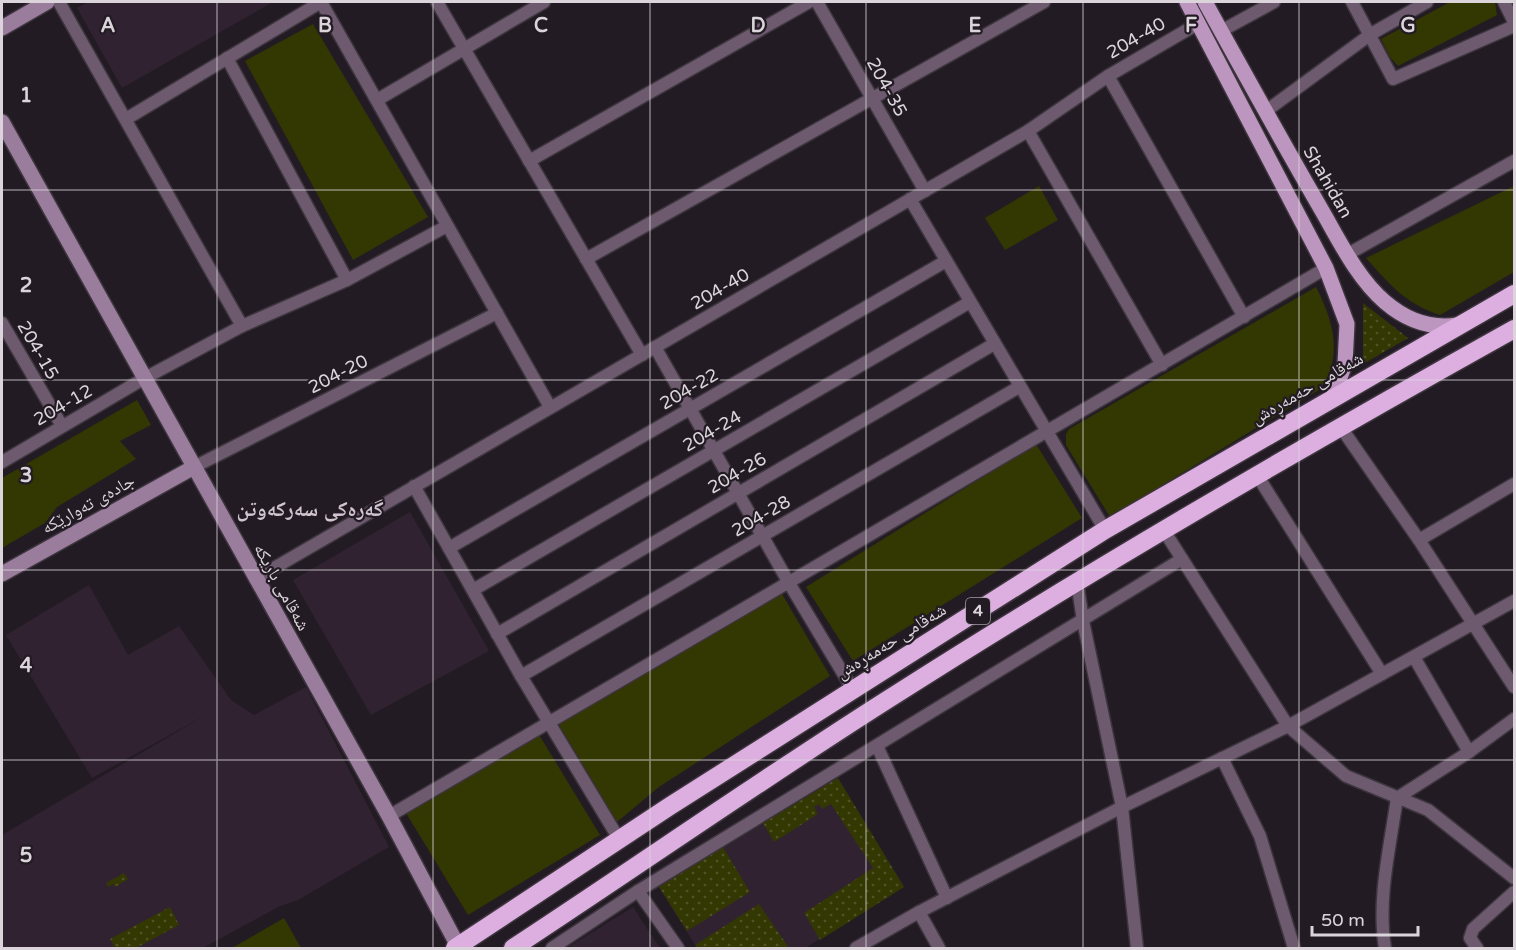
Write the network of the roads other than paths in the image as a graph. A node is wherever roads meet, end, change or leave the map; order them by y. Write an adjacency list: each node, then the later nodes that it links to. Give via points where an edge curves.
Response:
1 (47, 2): 17 (street)
2 (59, 2): 26 (street)
3 (321, 2): 21 (street); 24 (street)
4 (437, 2): 20 (street)
5 (544, 2): 20 (street)
6 (808, 2): 30 (street)
7 (818, 2): 23 (street, 204-35)
8 (1044, 2): 23 (street)
9 (1187, 2): 15 (main road)
10 (1205, 2): 18 (main road, Shahidan)
11 (1274, 2): 18 (street)
12 (1352, 2): 19 (street)
13 (1427, 2): 19 (street)
14 (1504, 2): 16 (street)
15 (1199, 23): 22 (street, 204-40); 32 (main road)
16 (1515, 24): 19 (street, via 1394,79)
17 (2, 28)
18 (1221, 31): 25 (main road, Shahidan)
19 (1371, 34): 25 (street)
20 (463, 47): 24 (street); 30 (street)
21 (227, 58): 26 (street); 40 (street)
22 (1108, 76): 28 (street, 204-40); 44 (street)
23 (873, 99): 33 (street, 204-35); 37 (street)
24 (377, 100): 35 (street)
25 (1266, 111): 29 (main road, Shahidan)
26 (126, 119): 47 (street)
27 (2, 122): 53 (street, شەقامی باریکە)
28 (1029, 131): 33 (street, 204-40); 52 (street)
29 (1289, 155): 32 (main road); 36 (main road, Shahidan)
30 (529, 161): 37 (street)
31 (1515, 161): 36 (street)
32 (1273, 164): 39 (main road)
33 (925, 191): 34 (street, 204-40)
34 (910, 199): 38 (street); 50 (street, 204-40)
35 (447, 226): 40 (street, 204-12); 43 (street)
36 (1348, 254): 46 (main road, Shahidan, via 1385,302 1401,312 1419,323 1440,327)
37 (586, 259): 51 (street)
38 (946, 261): 42 (street); 57 (street, 204-22)
39 (1326, 268): 44 (street); 55 (main road, via 1347,324 1345,364)
40 (347, 280): 47 (street, 204-12)
41 (1515, 294): 46 (highway, شەقامی حەمەڕەش / 4)
42 (970, 302): 49 (street); 61 (street, 204-24)
43 (497, 313): 56 (street); 63 (street, 204-20)
44 (1244, 317): 52 (street)
45 (2, 323): 58 (street, 204-15)
46 (1462, 324): 55 (highway, شەقامی حەمەڕەش / 4)
47 (242, 326): 53 (street, 204-12)
48 (1515, 329): 59 (highway, 4)
49 (994, 344): 54 (street); 67 (street, 204-26)
50 (655, 347): 51 (street, 204-40); 57 (street)
51 (642, 355): 56 (street, 204-40)
52 (1162, 365): 60 (street)
53 (143, 379): 58 (street, 204-12); 63 (street, شەقامی باریکە)
54 (1019, 387): 60 (street); 70 (street, 204-28)
55 (1333, 397): 69 (highway, شەقامی حەمەڕەش / 4)
56 (549, 407): 66 (street, 204-40)
57 (690, 409): 61 (street); 72 (street, 204-22)
58 (62, 426): 62 (street, 204-12)
59 (1340, 426): 64 (highway, 4); 71 (street)
60 (1046, 432): 69 (street); 77 (street)
61 (714, 451): 67 (street); 78 (street, 204-24)
62 (2, 462)
63 (194, 467): 74 (street, جادەی تەوارێکە); 75 (street, شەقامی باریکە)
64 (1257, 475): 68 (highway, 4); 84 (street)
65 (1515, 484): 71 (street)
66 (414, 486): 72 (street); 75 (street, 204-40)
67 (738, 493): 70 (street); 82 (street, 204-26)
68 (1163, 529): 73 (street); 76 (highway, 4)
69 (1105, 530): 87 (highway, شەقامی حەمەڕەش / 4)
70 (762, 536): 77 (street); 85 (street, 204-28)
71 (1419, 540): 81 (street)
72 (449, 548): 78 (street)
73 (1182, 559): 80 (street); 90 (street)
74 (2, 574)
75 (255, 579): 97 (street, شەقامی باریکە)
76 (1077, 581): 80 (street); 98 (highway, 4, via 895,694)
77 (789, 583): 87 (street); 89 (street)
78 (473, 590): 82 (street)
79 (1515, 601): 81 (street)
80 (1083, 621): 91 (street); 96 (street)
81 (1474, 623): 83 (street); 86 (street)
82 (497, 634): 85 (street)
83 (1414, 657): 84 (street); 92 (street)
84 (1382, 674): 90 (street)
85 (521, 676): 89 (street)
86 (1515, 687)
87 (853, 690): 95 (highway, شەقامی حەمەڕەش / 4)
88 (1515, 719): 92 (street)
89 (549, 723): 97 (street); 99 (street)
90 (1288, 726): 93 (street); 94 (street, via 1346,776)
91 (877, 746): 101 (street); 103 (street)
92 (1469, 752): 94 (street)
93 (1222, 758): 96 (street); 112 (street, via 1260,836)
94 (1397, 798): 100 (street, via 1428,810); 113 (street, via 1383,897 1381,924)
95 (670, 806): 98 (highway); 99 (highway, شەقامی حەمەڕەش / 4)
96 (1122, 807): 103 (street); 111 (street)
97 (389, 816): 105 (street, شەقامی باریکە)
98 (685, 835): 106 (highway, 4)
99 (619, 839): 105 (highway, شەقامی حەمەڕەش / 4)
100 (1515, 878)
101 (638, 891): 107 (street); 108 (street)
102 (1515, 892): 114 (street, via 1473,929 1470,938)
103 (946, 898): 104 (street)
104 (920, 912): 109 (street); 110 (street)
105 (456, 947)
106 (513, 948)
107 (552, 948)
108 (678, 948)
109 (856, 948)
110 (939, 948)
111 (1137, 948)
112 (1294, 948)
113 (1385, 948)
114 (1477, 948)

